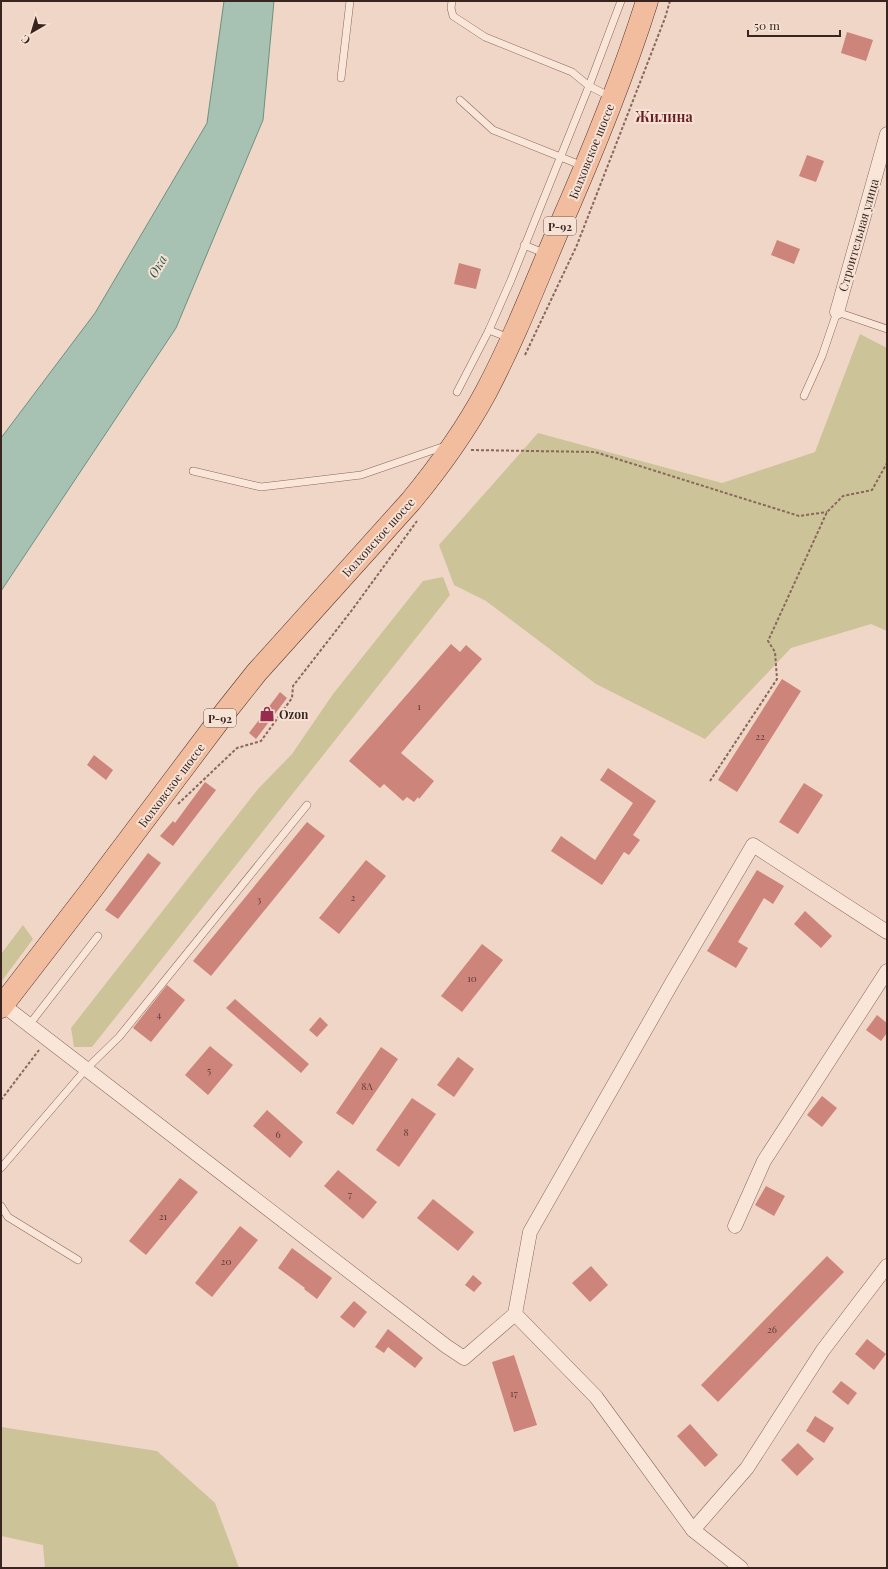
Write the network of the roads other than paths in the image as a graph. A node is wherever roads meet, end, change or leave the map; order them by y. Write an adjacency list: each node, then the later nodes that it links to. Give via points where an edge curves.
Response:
1 (350, 1): 5 (lane)
2 (452, 1): 6 (lane, via 453,16 480,34 572,72)
3 (621, 1): 6 (lane)
4 (647, 1): 7 (main road, Болховское шоссе / Р-92)
5 (341, 78)
6 (589, 86): 7 (lane); 10 (lane)
7 (613, 98): 11 (main road, Болховское шоссе / Р-92)
8 (460, 100): 10 (lane, via 494,130)
9 (887, 134): 14 (street, Строительная улица)
10 (560, 156): 11 (lane); 12 (lane)
11 (585, 167): 13 (main road, Болховское шоссе / Р-92)
12 (524, 245): 13 (lane); 16 (lane)
13 (548, 254): 17 (main road, Болховское шоссе / Р-92)
14 (836, 312): 15 (lane); 19 (lane, via 822,356)
15 (887, 329)
16 (489, 330): 17 (lane); 18 (lane)
17 (511, 339): 20 (main road, Болховское шоссе / Р-92)
18 (457, 392)
19 (804, 396)
20 (462, 446): 21 (lane, via 361,475 261,487); 26 (main road, Болховское шоссе / Р-92, via 434,472 257,672)
21 (193, 470)
22 (307, 805): 28 (lane, via 119,1037)
23 (887, 932): 34 (street, via 753,845 530,1232)
24 (98, 936): 27 (lane)
25 (887, 971): 31 (street, via 764,1162)
26 (2, 1006): 27 (street)
27 (29, 1025): 28 (street)
28 (86, 1068): 29 (lane); 34 (street, via 464,1358)
29 (1, 1168)
30 (1, 1206): 32 (lane, via 8,1217)
31 (735, 1226)
32 (78, 1260)
33 (887, 1266): 35 (street, via 823,1350 747,1468)
34 (515, 1314): 35 (street, via 596,1397)
35 (693, 1530): 36 (street)
36 (741, 1568)

